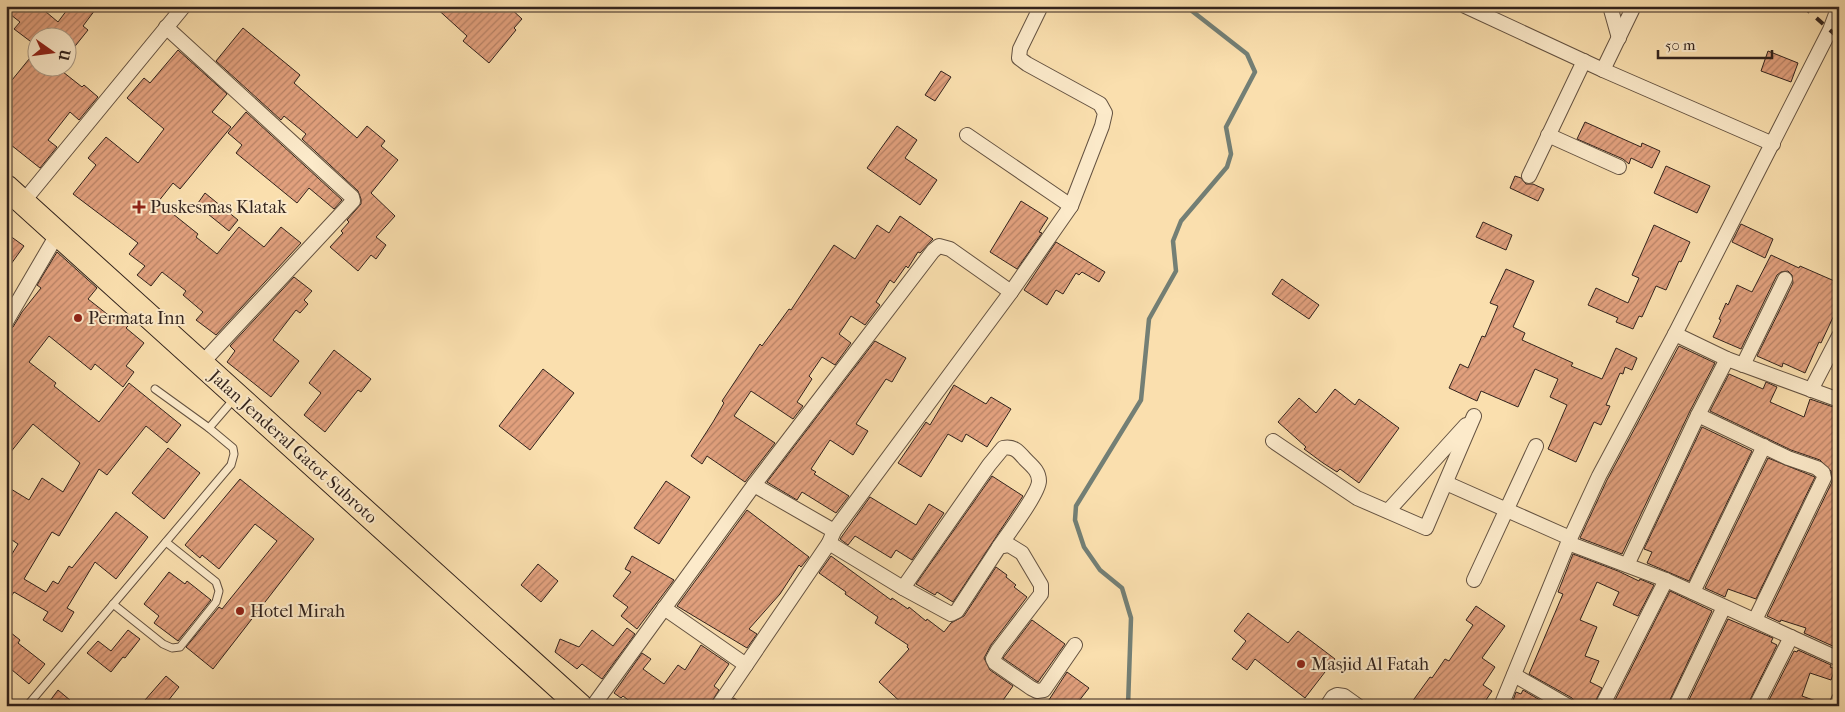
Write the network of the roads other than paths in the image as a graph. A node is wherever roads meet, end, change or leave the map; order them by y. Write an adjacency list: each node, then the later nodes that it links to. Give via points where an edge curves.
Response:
1 (184, 6): 7 (street)
2 (1041, 6): 17 (street, via 1020,49 1019,58 1100,104 1105,114)
3 (1465, 6): 9 (street)
4 (1610, 6): 8 (street)
5 (1634, 6): 8 (street)
6 (1839, 6): 13 (street)
7 (166, 27): 16 (street); 25 (street, via 353,201)
8 (1619, 38): 10 (street)
9 (1584, 61): 10 (street); 11 (street)
10 (1603, 70): 13 (street)
11 (1548, 135): 14 (street); 15 (street)
12 (968, 136): 17 (street)
13 (1773, 144): 22 (street)
14 (1619, 167)
15 (1529, 176)
16 (14, 195): 18 (highway, Jalan Jenderal Gatot Subroto)
17 (1070, 206): 20 (street)
18 (58, 233): 21 (street); 25 (highway, Jalan Jenderal Gatot Subroto)
19 (1785, 278): 26 (street)
20 (1012, 292): 37 (street, via 950,249 938,246); 40 (street)
21 (6, 322)
22 (1675, 334): 24 (street); 41 (street, via 1599,476)
23 (1839, 336): 28 (street)
24 (1727, 359): 26 (street); 31 (street)
25 (202, 363): 29 (highway, Jalan Jenderal Gatot Subroto)
26 (1743, 365): 28 (street)
27 (155, 389): 32 (lane)
28 (1812, 390): 30 (street)
29 (236, 396): 32 (lane); 60 (highway, Jalan Jenderal Gatot Subroto)
30 (1839, 400)
31 (1698, 416): 35 (street); 44 (street)
32 (209, 428): 42 (lane, via 233,448 231,465)
33 (1273, 441): 39 (street, via 1357,498)
34 (1536, 446): 38 (street)
35 (1764, 446): 48 (street); 52 (street, via 1817,468 1824,478)
36 (1446, 483): 38 (street); 39 (street, via 1426,528); 39 (street, via 1474,416)
37 (754, 485): 40 (street); 51 (street)
38 (1506, 510): 41 (street); 45 (street)
39 (1388, 511)
40 (832, 537): 47 (street); 56 (street)
41 (1569, 540): 44 (street); 57 (street)
42 (166, 542): 49 (lane); 49 (lane, via 216,582 219,591 216,602 180,647 163,644)
43 (999, 547): 47 (street, via 952,614); 47 (street, via 1040,483 1038,472 1017,450 1009,447 1003,448 989,465); 54 (street, via 1009,545 1022,553 1041,585 1041,594 998,650 993,659 995,663 1031,688 1044,690)
44 (1627, 566): 46 (street)
45 (1474, 580)
46 (1666, 580): 48 (street); 67 (street)
47 (903, 588)
48 (1693, 592): 50 (street)
49 (113, 604): 59 (lane)
50 (1724, 607): 52 (street); 68 (street)
51 (664, 608): 56 (street); 61 (street)
52 (1755, 620): 53 (street)
53 (1791, 636): 55 (street); 69 (street)
54 (1075, 645)
55 (1839, 659)
56 (746, 665): 62 (street)
57 (1514, 676): 65 (street); 66 (street)
58 (1839, 700): 70 (street)
59 (27, 706)
60 (580, 706)
61 (593, 706)
62 (718, 706)
63 (1327, 706): 64 (street, via 1337,695)
64 (1358, 706)
65 (1501, 706)
66 (1568, 706)
67 (1602, 706)
68 (1676, 706)
69 (1756, 706)
70 (1836, 706)

